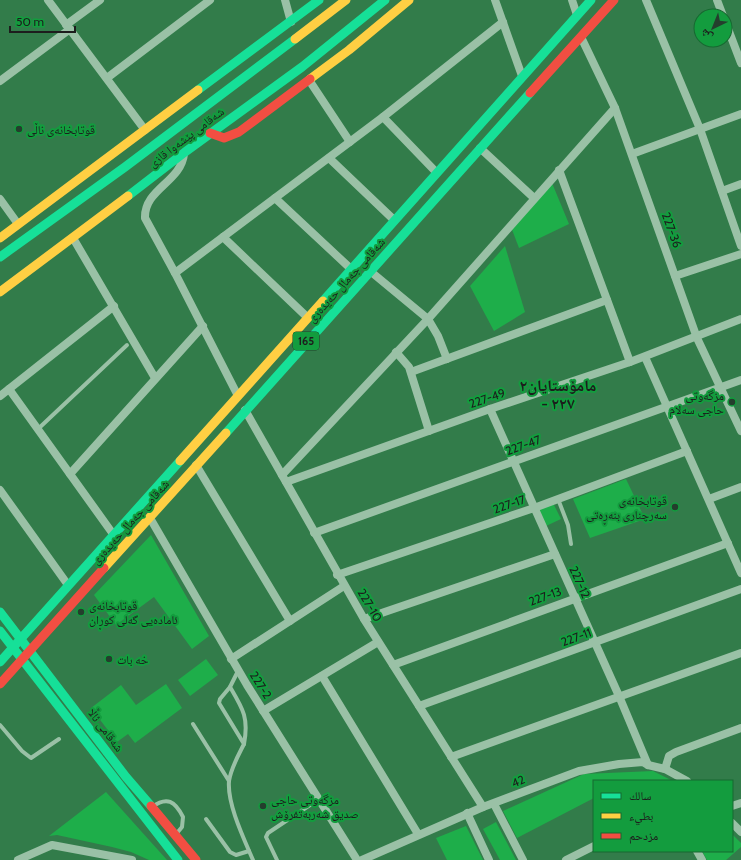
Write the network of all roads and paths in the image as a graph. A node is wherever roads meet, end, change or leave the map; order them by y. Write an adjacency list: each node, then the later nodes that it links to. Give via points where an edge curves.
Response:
1 (48, 0): 17 (street)
2 (100, 0): 17 (street)
3 (210, 0): 23 (street)
4 (285, 0): 15 (street)
5 (319, 0): 15 (main road)
6 (346, 0): 37 (main road, شەقامی پێشەوا قازی)
7 (385, 0): 31 (main road, شەقامی پێشەوا قازی, via 302,67)
8 (409, 0): 24 (main road)
9 (496, 0): 16 (street)
10 (572, 0): 14 (street)
11 (590, 0): 14 (main road, شەقامی جەمال حەیدەری / 165)
12 (614, 0): 19 (main road, شەقامی جەمال حەیدەری / 165)
13 (646, 0): 29 (street)
14 (577, 15): 22 (main road, شەقامی جەمال حەیدەری / 165)
15 (291, 22): 30 (main road)
16 (503, 22): 22 (street); 28 (street)
17 (68, 27): 23 (street); 25 (street)
18 (733, 35): 20 (street)
19 (581, 37): 26 (street, 227-36); 33 (main road, شەقامی جەمال حەیدەری / 165)
20 (738, 44): 21 (street)
21 (741, 63)
22 (522, 76): 39 (main road, شەقامی جەمال حەیدەری / 165)
23 (107, 78): 30 (street)
24 (309, 80): 31 (main road, via 234,136 224,138); 32 (street)
25 (0, 81)
26 (615, 108): 35 (street, 227-36); 38 (street)
27 (741, 114): 29 (street)
28 (383, 117): 32 (street); 39 (street)
29 (700, 129): 35 (street); 42 (street)
30 (145, 130): 47 (main road)
31 (210, 133): 34 (main road, شەقامی پێشەوا قازی)
32 (350, 142): 36 (street)
33 (480, 148): 44 (street); 55 (main road, شەقامی جەمال حەیدەری / 165)
34 (185, 152): 41 (main road, شەقامی پێشەوا قازی); 56 (street, via 179,169 147,203 144,218)
35 (632, 154): 57 (street, 227-36)
36 (329, 158): 43 (street); 46 (street)
37 (125, 166): 41 (main road); 53 (main road, شەقامی پێشەوا قازی)
38 (559, 170): 44 (street); 60 (street)
39 (436, 172): 46 (main road, شەقامی جەمال حەیدەری / 165)
40 (741, 184): 42 (street)
41 (139, 188): 50 (main road, شەقامی پێشەوا قازی)
42 (722, 191): 51 (street)
43 (275, 198): 48 (street); 54 (street)
44 (534, 198): 64 (street)
45 (0, 199): 47 (street)
46 (393, 219): 54 (main road, شەقامی جەمال حەیدەری / 165)
47 (18, 224): 49 (main road)
48 (223, 237): 56 (street); 63 (street)
49 (0, 238)
50 (73, 238): 58 (main road, شەقامی پێشەوا قازی); 62 (street)
51 (741, 246)
52 (741, 254): 57 (street)
53 (0, 257)
54 (350, 268): 59 (main road, شەقامی جەمال حەیدەری / 165)
55 (370, 271): 61 (main road, شەقامی جەمال حەیدەری / 165); 64 (street)
56 (175, 273): 66 (street)
57 (675, 276): 67 (street, 227-36)
58 (0, 292)
59 (327, 293): 61 (main road); 63 (main road, شەقامی جەمال حەیدەری / 165)
60 (607, 300): 71 (street); 72 (street)
61 (340, 304): 82 (main road, شەقامی جەمال حەیدەری / 165)
62 (114, 306): 74 (street); 77 (street)
63 (306, 317): 78 (main road, شەقامی جەمال حەیدەری / 165)
64 (428, 319): 69 (street); 71 (street)
65 (741, 320): 67 (street, 227-49)
66 (203, 326): 74 (street); 78 (street)
67 (698, 338): 70 (street, 227-49); 76 (street, 227-36)
68 (127, 345): 83 (lane)
69 (396, 352): 73 (street); 90 (street)
70 (645, 357): 72 (street, 227-49); 80 (street)
71 (447, 359): 73 (street)
72 (630, 362): 81 (street, 227-49)
73 (411, 372): 84 (street)
74 (155, 378): 89 (street)
75 (741, 380): 76 (street, 227-47)
76 (721, 387): 80 (street, 227-47); 85 (street, 227-36)
77 (9, 389): 79 (street); 83 (street)
78 (237, 394): 98 (main road, شەقامی جەمال حەیدەری / 165)
79 (0, 396)
80 (666, 406): 86 (street); 87 (street, 227-47)
81 (490, 409): 84 (street, 227-49); 87 (street, 227-12)
82 (245, 410): 88 (main road, شەقامی جەمال حەیدەری / 165); 90 (street, 227-10)
83 (38, 429): 89 (street)
84 (429, 431): 90 (street, 227-49)
85 (741, 431)
86 (687, 451): 93 (street, 227-17); 94 (street)
87 (512, 462): 95 (street, 227-12); 97 (street, 227-47)
88 (196, 465): 96 (main road, شەقامی جەمال حەیدەری / 165); 110 (street)
89 (70, 474): 98 (street)
90 (284, 479): 97 (street, 227-10)
91 (741, 487): 94 (street)
92 (0, 490): 104 (street)
93 (558, 499): 95 (street, 227-17); 100 (lane, via 568,525)
94 (709, 499): 99 (street)
95 (534, 508): 101 (street, 227-12); 103 (street, 227-17)
96 (150, 518): 116 (main road, شەقامی جەمال حەیدەری / 165); 118 (street, 227-2)
97 (314, 533): 103 (street, 227-10)
98 (113, 534): 104 (main road, شەقامی جەمال حەیدەری / 165)
99 (728, 543): 102 (street); 107 (street, 227-13)
100 (571, 544)
101 (555, 554): 107 (street, 227-12); 109 (street)
102 (741, 573)
103 (337, 575): 105 (street, 227-10)
104 (68, 585): 112 (main road, شەقامی جەمال حەیدەری / 165)
105 (344, 586): 109 (street, 227-10); 110 (street)
106 (741, 589): 114 (street, 227-11)
107 (575, 598): 114 (street, 227-12); 121 (street, 227-13)
108 (0, 612): 112 (main road, شه‌قامی ئاڵا)
109 (364, 619): 113 (street, 227-10)
110 (290, 621): 118 (street)
111 (0, 631): 115 (main road, شه‌قامی ئاڵا)
112 (20, 640): 115 (main road, شەقامی جەمال حەیدەری / 165); 116 (main road, شه‌قامی ئاڵا)
113 (378, 642): 121 (street, 227-10); 123 (street)
114 (595, 644): 126 (street, 227-12); 127 (street, 227-11)
115 (13, 648): 119 (main road, شه‌قامی ئاڵا); 120 (main road, شەقامی جەمال حەیدەری / 165)
116 (30, 651): 119 (main road, شەقامی جەمال حەیدەری / 165); 141 (main road, شه‌قامی ئاڵا)
117 (741, 653): 126 (street)
118 (232, 659): 122 (street, 227-2)
119 (22, 661): 124 (main road, شەقامی جەمال حەیدەری / 165); 156 (main road, شه‌قامی ئاڵا)
120 (0, 662)
121 (393, 665): 127 (street, 227-10)
122 (238, 671): 125 (lane); 128 (street, 227-2)
123 (322, 676): 128 (street); 147 (street)
124 (0, 684)
125 (230, 687): 133 (lane, via 246,716); 133 (lane, via 219,703)
126 (619, 696): 134 (street); 135 (street, 227-12)
127 (419, 706): 134 (street, 227-10)
128 (263, 711): 139 (street, 227-2)
129 (193, 724): 138 (lane)
130 (0, 725): 132 (lane, via 31,758)
131 (741, 728): 136 (street, via 676,752 669,756)
132 (59, 739)
133 (244, 744): 138 (lane, via 234,763)
134 (451, 757): 142 (street, 227-10)
135 (648, 765): 136 (street, 42); 140 (street, 42, via 643,762 619,764 579,771)
136 (665, 769): 137 (street, 42)
137 (685, 780)
138 (229, 781): 151 (lane, via 231,802)
139 (319, 799): 159 (lane, via 268,833 266,837); 160 (street, 227-2)
140 (494, 804): 142 (street, 42); 163 (street)
141 (152, 807): 148 (main road, شه‌قامی ئاڵا); 148 (lane, via 163,800 169,801 180,810 184,822)
142 (483, 807): 143 (street, 42)
143 (467, 813): 147 (street, 42); 162 (street)
144 (206, 818): 151 (lane, via 230,852 236,855)
145 (733, 824): 146 (street)
146 (741, 832)
147 (418, 834): 161 (street, 42)
148 (175, 835): 157 (main road, شه‌قامی ئاڵا)
149 (593, 846): 164 (street)
150 (40, 851): 152 (street, via 52,845); 153 (street); 154 (street)
151 (250, 851): 158 (lane)
152 (109, 858): 155 (street)
153 (18, 860)
154 (30, 860)
155 (132, 860)
156 (178, 860)
157 (196, 860)
158 (253, 860)
159 (277, 860)
160 (357, 860)
161 (362, 860)
162 (488, 860)
163 (523, 860)
164 (566, 860)

